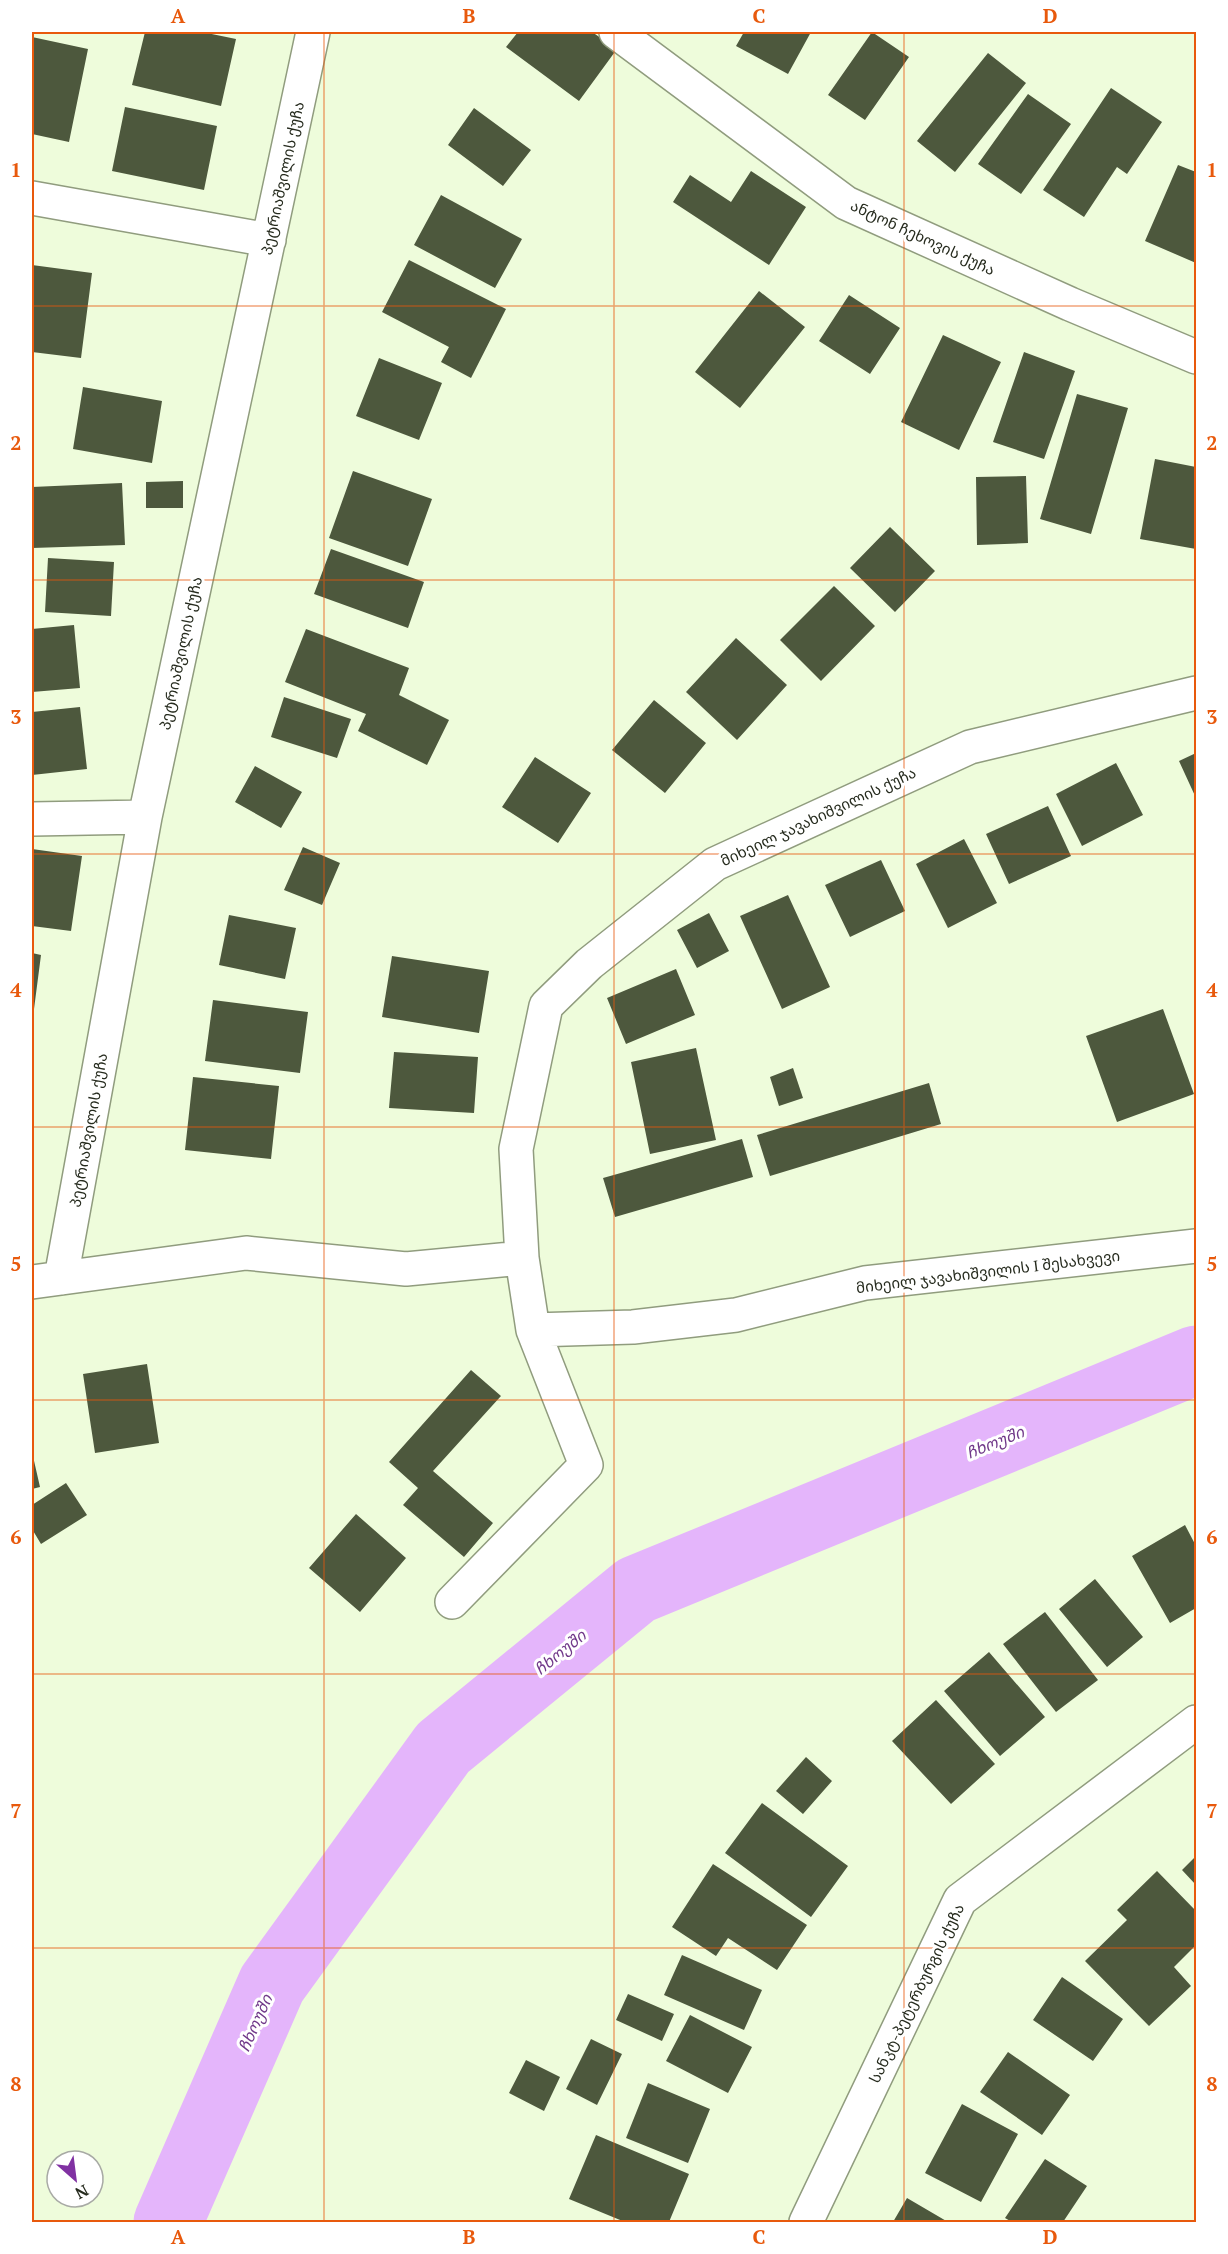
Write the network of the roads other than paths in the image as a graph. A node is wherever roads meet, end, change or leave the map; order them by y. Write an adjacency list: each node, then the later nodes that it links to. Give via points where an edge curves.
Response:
1 (313, 32): 4 (street, პეტრიაშვილის ქუჩა)
2 (616, 32): 5 (street, ანტონ ჩეხოვის ქუჩა, via 846,203)
3 (32, 198): 4 (street)
4 (268, 240): 7 (street, პეტრიაშვილის ქუჩა)
5 (1197, 357)
6 (1197, 693): 10 (street, მიხეილ ჯავახიშვილის ქუჩა, via 970,747 715,864 589,964 546,1006 516,1149)
7 (145, 817): 8 (street); 11 (street, პეტრიაშვილის ქუჩა)
8 (32, 819)
9 (1197, 1246): 12 (street, მიხეილ ჯავახიშვილის I შესახვევი, via 865,1283 736,1315 633,1327)
10 (522, 1258): 11 (street, via 406,1269 246,1252); 12 (street)
11 (46, 1280)
12 (533, 1330): 13 (street, via 586,1465)
13 (452, 1602)
14 (1197, 1722): 15 (street, სანკტ-პეტერბურგის ქუჩა, via 960,1900)
15 (806, 2223)

